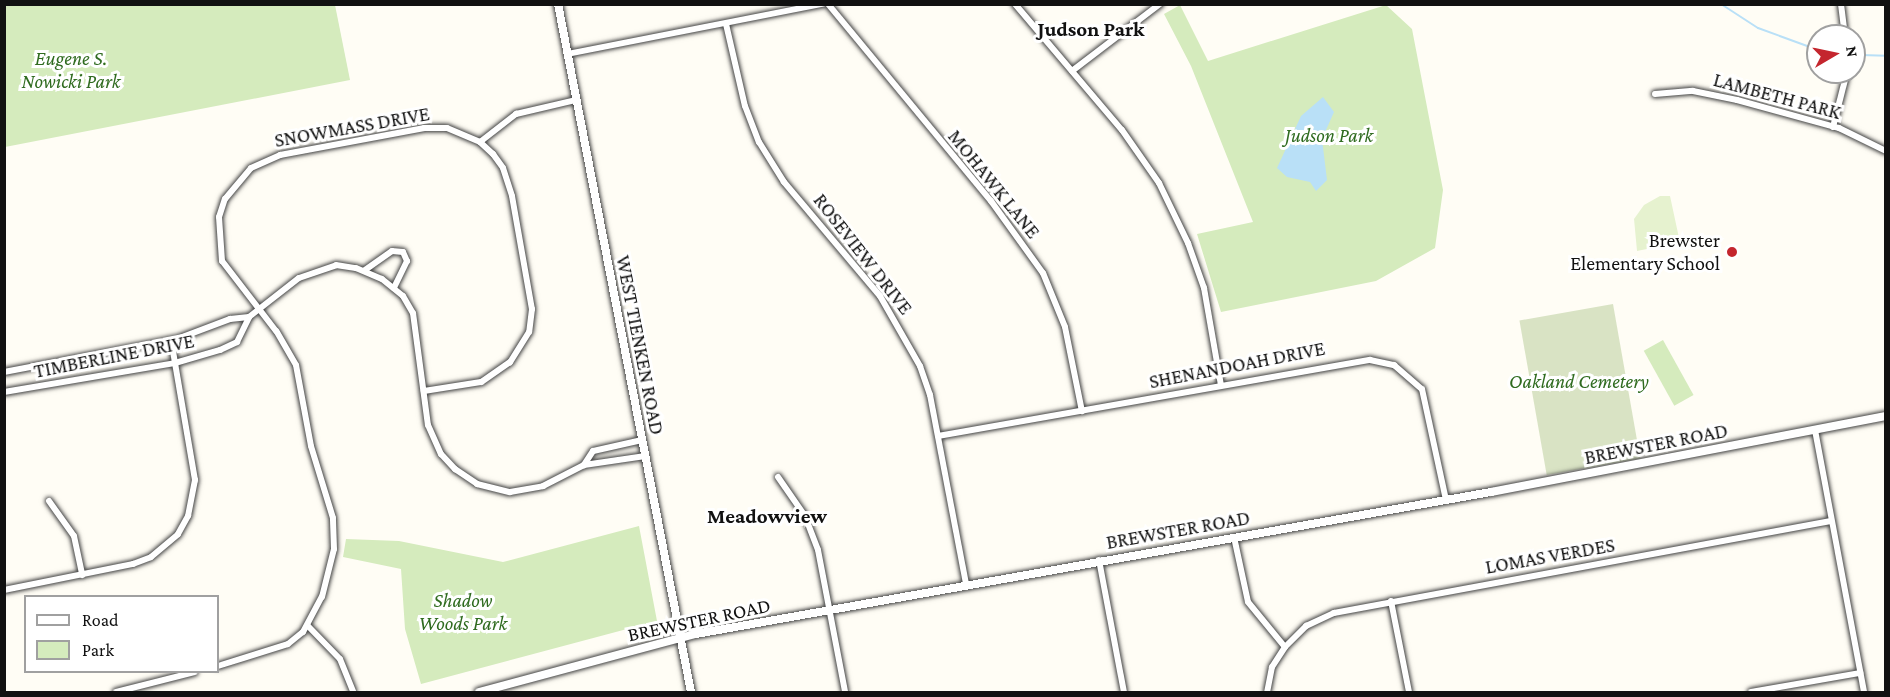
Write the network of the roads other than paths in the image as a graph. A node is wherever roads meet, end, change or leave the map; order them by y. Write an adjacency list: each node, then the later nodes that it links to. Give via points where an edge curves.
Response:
1 (558, 4): 8 (street, WEST TIENKEN ROAD)
2 (825, 4): 6 (street); 26 (street, MOHAWK LANE, via 991,201 1042,273 1065,327)
3 (1015, 4): 9 (street)
4 (1160, 4): 9 (street)
5 (1841, 4): 7 (street)
6 (726, 24): 8 (street); 29 (street, ROSEVIEW DRIVE, via 745,106 759,142 784,182 880,296 907,338 930,396)
7 (1844, 24)
8 (567, 54): 12 (street, WEST TIENKEN ROAD)
9 (1072, 71): 23 (street, via 1142,156 1175,215 1204,288)
10 (1844, 84): 13 (street)
11 (1655, 94): 13 (street, LAMBETH PARK, via 1693,92)
12 (576, 100): 14 (street, via 516,114); 30 (street, WEST TIENKEN ROAD)
13 (1833, 127): 15 (street, LAMBETH PARK)
14 (480, 142): 18 (street, SNOWMASS DRIVE, via 447,128 424,128 280,155 251,168 225,199 218,232 222,261); 24 (street, SNOWMASS DRIVE, via 503,168 509,183 532,309 529,332 510,362 481,382)
15 (1886, 151)
16 (365, 270): 17 (street, TIMBERLINE DRIVE); 17 (street, via 392,251 403,252 407,261); 18 (street, TIMBERLINE DRIVE, via 336,265 315,269)
17 (394, 288): 24 (street, TIMBERLINE DRIVE, via 413,313)
18 (259, 309): 19 (street, TIMBERLINE DRIVE); 44 (street, SNOWMASS DRIVE, via 296,365 311,446 333,518 329,573)
19 (249, 317): 20 (street, TIMBERLINE DRIVE, via 230,319); 21 (street, TIMBERLINE DRIVE, via 237,342)
20 (171, 340): 21 (street); 22 (street, TIMBERLINE DRIVE)
21 (175, 363): 25 (street, TIMBERLINE DRIVE); 39 (street, via 195,480 188,516 178,534 151,557)
22 (4, 372)
23 (1221, 385): 26 (street, SHENANDOAH DRIVE); 34 (street, SHENANDOAH DRIVE, via 1360,359 1394,365 1422,389)
24 (424, 391): 32 (street, TIMBERLINE DRIVE, via 428,424 441,454 477,484 526,491)
25 (4, 392)
26 (1082, 411): 29 (street, SHENANDOAH DRIVE)
27 (1886, 416): 28 (street, BREWSTER ROAD)
28 (1815, 430): 34 (street, BREWSTER ROAD); 36 (street)
29 (938, 436): 40 (street, ROSEVIEW DRIVE)
30 (642, 440): 31 (street, WEST TIENKEN ROAD); 32 (street, TIMBERLINE DRIVE, via 593,452)
31 (645, 456): 32 (street, TIMBERLINE DRIVE); 45 (street, WEST TIENKEN ROAD)
32 (584, 465)
33 (778, 477): 43 (street, via 813,533)
34 (1446, 500): 37 (street, BREWSTER ROAD)
35 (49, 501): 39 (street, via 74,536)
36 (1831, 521): 42 (street, LOMAS VERDES); 49 (street)
37 (1234, 537): 38 (street, BREWSTER ROAD); 46 (street, via 1248,602)
38 (1099, 560): 40 (street, BREWSTER ROAD); 55 (street)
39 (82, 575): 41 (street)
40 (966, 584): 43 (street, BREWSTER ROAD)
41 (4, 590)
42 (1391, 601): 46 (street, LOMAS VERDES, via 1318,619); 57 (street)
43 (831, 609): 45 (street, BREWSTER ROAD); 54 (street)
44 (308, 626): 47 (street, SNOWMASS DRIVE, via 288,644); 51 (street, via 340,659)
45 (680, 638): 52 (street, BREWSTER ROAD); 53 (street, WEST TIENKEN ROAD)
46 (1285, 647): 56 (street, via 1272,667)
47 (219, 666)
48 (191, 673): 50 (street)
49 (1860, 673): 58 (street); 59 (street)
50 (116, 693)
51 (353, 693)
52 (479, 693)
53 (691, 693)
54 (845, 693)
55 (1124, 693)
56 (1267, 693)
57 (1409, 693)
58 (1751, 693)
59 (1864, 693)

